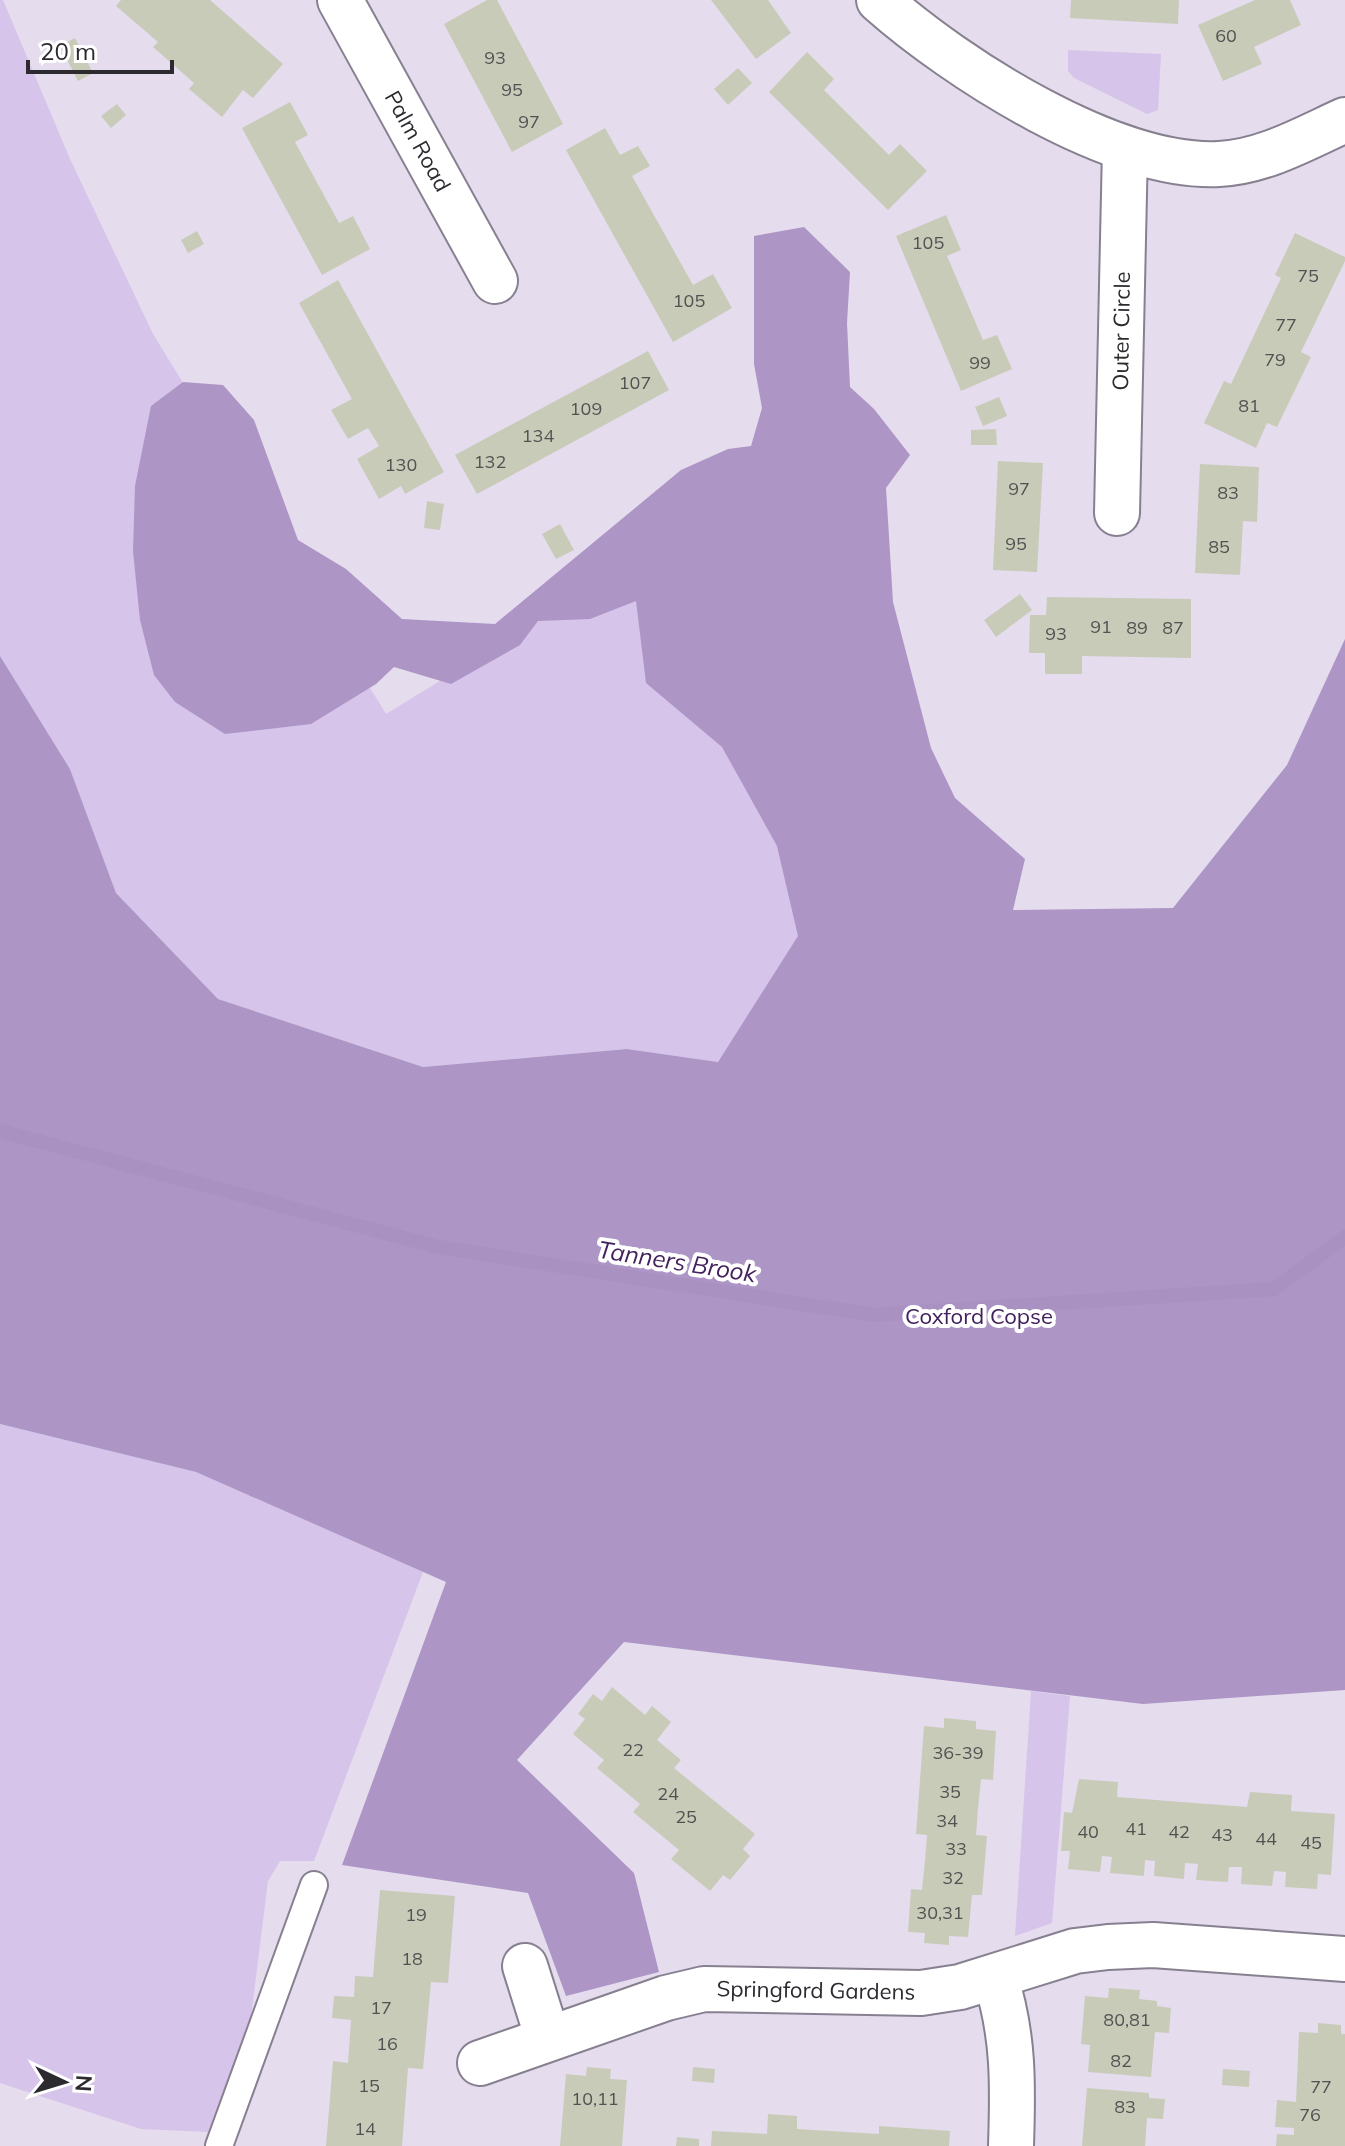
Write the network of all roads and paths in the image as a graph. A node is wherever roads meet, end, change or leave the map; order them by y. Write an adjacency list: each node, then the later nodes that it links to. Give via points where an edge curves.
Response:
1 (340, 0): 5 (street, Palm Road)
2 (879, 0): 4 (street, via 914,32 1009,92)
3 (1345, 120): 4 (street, via 1285,148 1222,164 1161,160)
4 (1125, 148): 6 (street, Outer Circle)
5 (495, 281)
6 (1117, 513)
7 (314, 1885): 13 (lane)
8 (1345, 1959): 10 (street, Springford Gardens, via 1153,1945 1108,1947 1075,1951)
9 (525, 1966): 11 (street)
10 (995, 1977): 11 (street, Springford Gardens, via 960,1987 883,1995 704,1989); 14 (street, via 1013,2056)
11 (548, 2039): 12 (street, Springford Gardens)
12 (480, 2063)
13 (219, 2146)
14 (1011, 2146)

